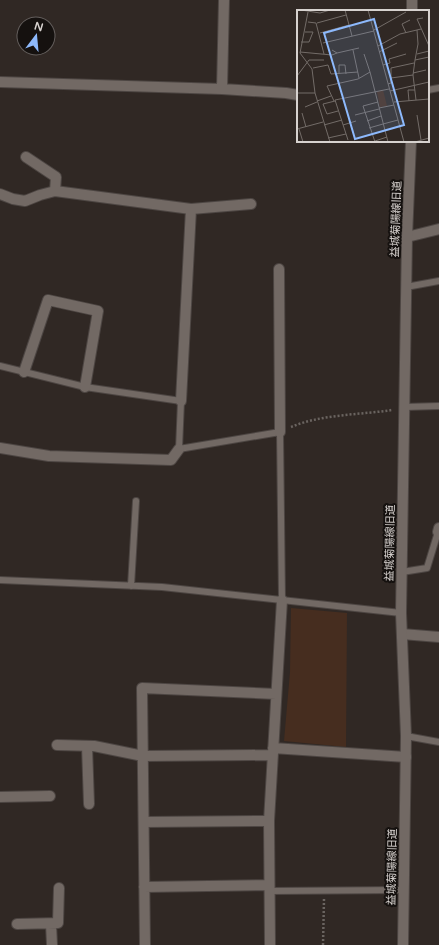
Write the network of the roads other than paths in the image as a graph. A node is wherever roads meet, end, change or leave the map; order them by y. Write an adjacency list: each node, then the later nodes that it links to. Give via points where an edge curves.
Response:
1 (224, 0): 4 (street)
2 (0, 82): 4 (street)
3 (439, 88): 5 (lane)
4 (222, 89): 6 (street)
5 (429, 90)
6 (297, 95)
7 (411, 142): 14 (street, 益城菊陽線旧道)
8 (26, 157): 9 (street, via 56,177)
9 (55, 191): 10 (street, via 25,201); 12 (street)
10 (0, 194)
11 (251, 204): 12 (street)
12 (191, 209): 21 (street)
13 (439, 229): 14 (street)
14 (407, 237): 17 (street, 益城菊陽線旧道)
15 (279, 269): 24 (street)
16 (439, 281): 17 (lane)
17 (406, 287): 23 (street, 益城菊陽線旧道)
18 (0, 366): 19 (lane)
19 (24, 372): 20 (lane); 20 (street, via 48,300 98,310)
20 (86, 387): 21 (lane)
21 (181, 401): 26 (lane)
22 (439, 406): 23 (lane)
23 (404, 407): 29 (street, 益城菊陽線旧道)
24 (280, 432): 26 (lane); 32 (lane)
25 (0, 448): 26 (street, via 49,456 170,460)
26 (178, 449)
27 (136, 501): 31 (lane)
28 (439, 530): 29 (lane, via 427,568)
29 (402, 572): 33 (street, 益城菊陽線旧道)
30 (0, 580): 31 (lane)
31 (131, 586): 32 (lane)
32 (282, 600): 33 (lane); 36 (street)
33 (401, 612): 34 (street, 益城菊陽線旧道)
34 (402, 634): 35 (street); 37 (street, 益城菊陽線旧道)
35 (439, 637)
36 (276, 694): 41 (street); 42 (street, via 142,688)
37 (406, 736): 38 (lane); 43 (street, 益城菊陽線旧道)
38 (439, 742)
39 (57, 745): 40 (street)
40 (87, 746): 42 (street); 46 (street)
41 (273, 752): 42 (street); 43 (street); 47 (street)
42 (143, 756): 48 (street)
43 (406, 757): 52 (street, 益城菊陽線旧道)
44 (50, 796): 45 (street)
45 (0, 797)
46 (89, 804)
47 (269, 821): 48 (street); 51 (street)
48 (144, 822): 49 (street)
49 (144, 887): 51 (street); 56 (street)
50 (59, 888): 54 (street, via 58,924)
51 (269, 888): 52 (lane, via 324,891); 57 (street)
52 (403, 890): 58 (street, 益城菊陽線旧道)
53 (17, 924): 54 (street)
54 (51, 924): 55 (street)
55 (52, 945)
56 (145, 945)
57 (270, 945)
58 (402, 945)

